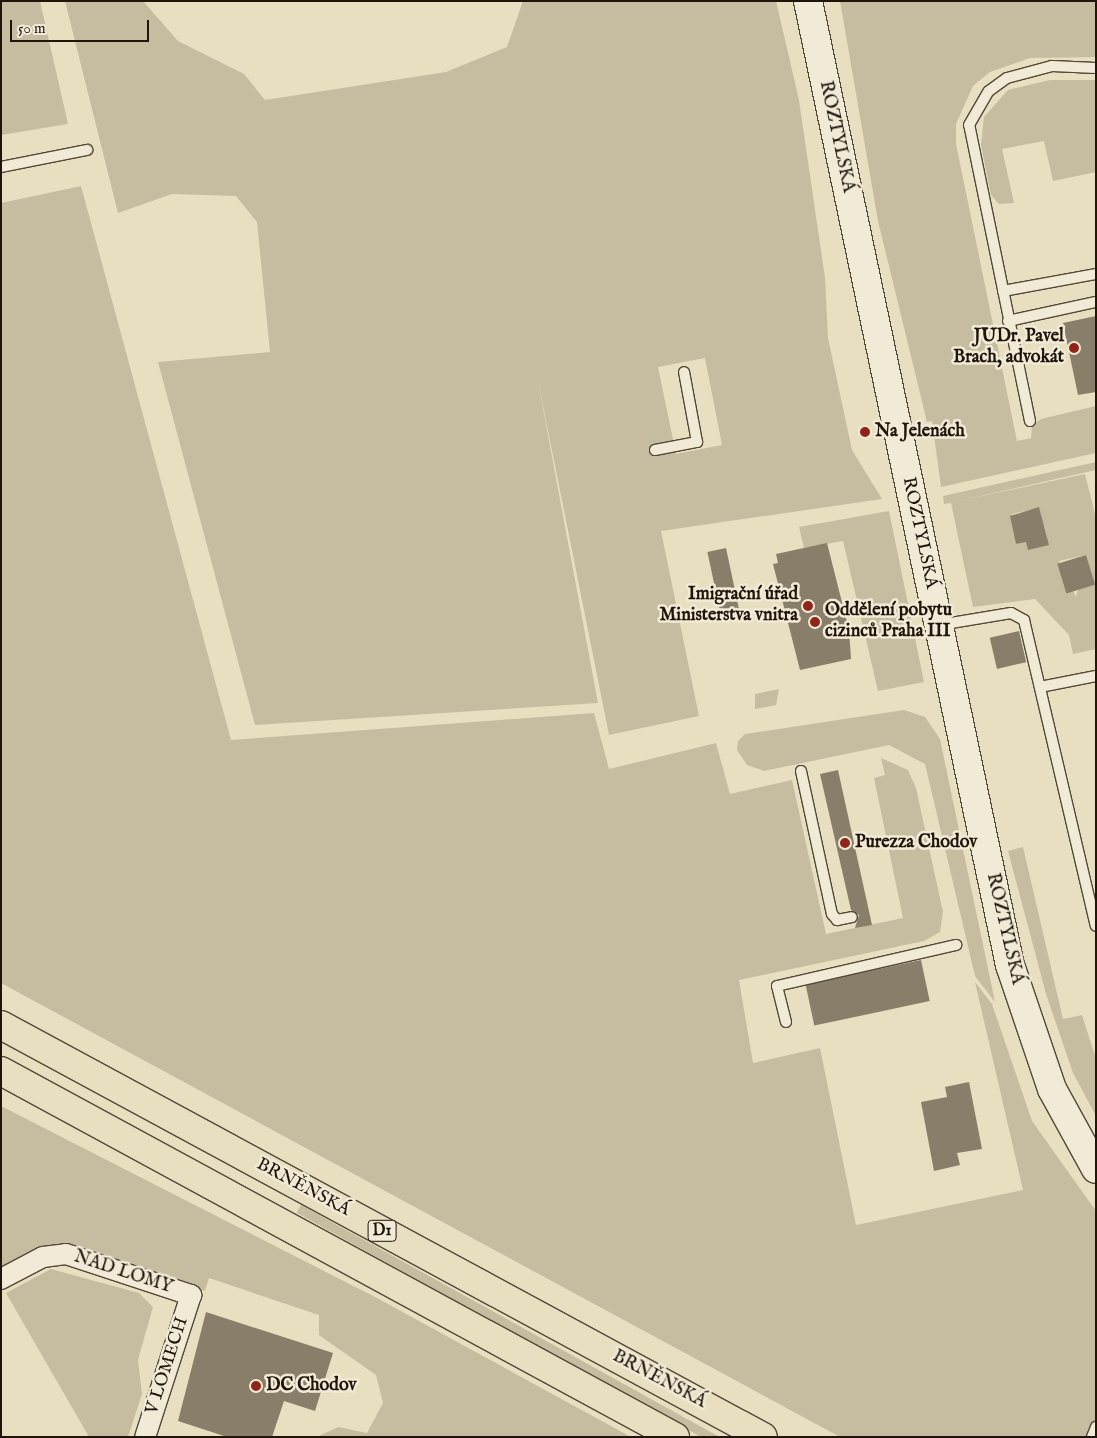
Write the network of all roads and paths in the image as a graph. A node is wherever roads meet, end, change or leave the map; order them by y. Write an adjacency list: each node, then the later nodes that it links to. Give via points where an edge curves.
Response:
1 (808, 1): 3 (main road, ROZTYLSKÁ)
2 (816, 1): 3 (main road)
3 (814, 32): 14 (main road, ROZTYLSKÁ)
4 (1096, 68): 8 (lane, via 1052,66 1007,78 988,91 969,126)
5 (87, 150): 6 (lane)
6 (1, 167)
7 (1096, 274): 8 (lane)
8 (1003, 291): 10 (lane)
9 (1096, 302): 10 (lane)
10 (1008, 321): 12 (lane)
11 (684, 372): 13 (lane, via 697,442)
12 (1030, 422)
13 (656, 450)
14 (938, 625): 16 (lane, via 1011,613 1024,620); 26 (main road, ROZTYLSKÁ, via 1022,1006 1052,1089)
15 (1096, 676): 16 (lane)
16 (1040, 687): 19 (lane)
17 (801, 771): 18 (lane, via 832,914 838,920)
18 (852, 917)
19 (1096, 926)
20 (956, 945): 21 (lane, via 777,986)
21 (786, 1022)
22 (1, 1024): 32 (highway, BRNĚNSKÁ / D1)
23 (1, 1072): 25 (highway, D1)
24 (1, 1084): 25 (highway)
25 (51, 1098): 31 (highway, D1)
26 (1096, 1170)
27 (1, 1279): 28 (street, NAD LOMY, via 43,1257 66,1254)
28 (191, 1295): 30 (street, V LOMECH)
29 (1096, 1427): 33 (lane)
30 (145, 1437)
31 (675, 1437)
32 (764, 1437)
33 (1092, 1437)

